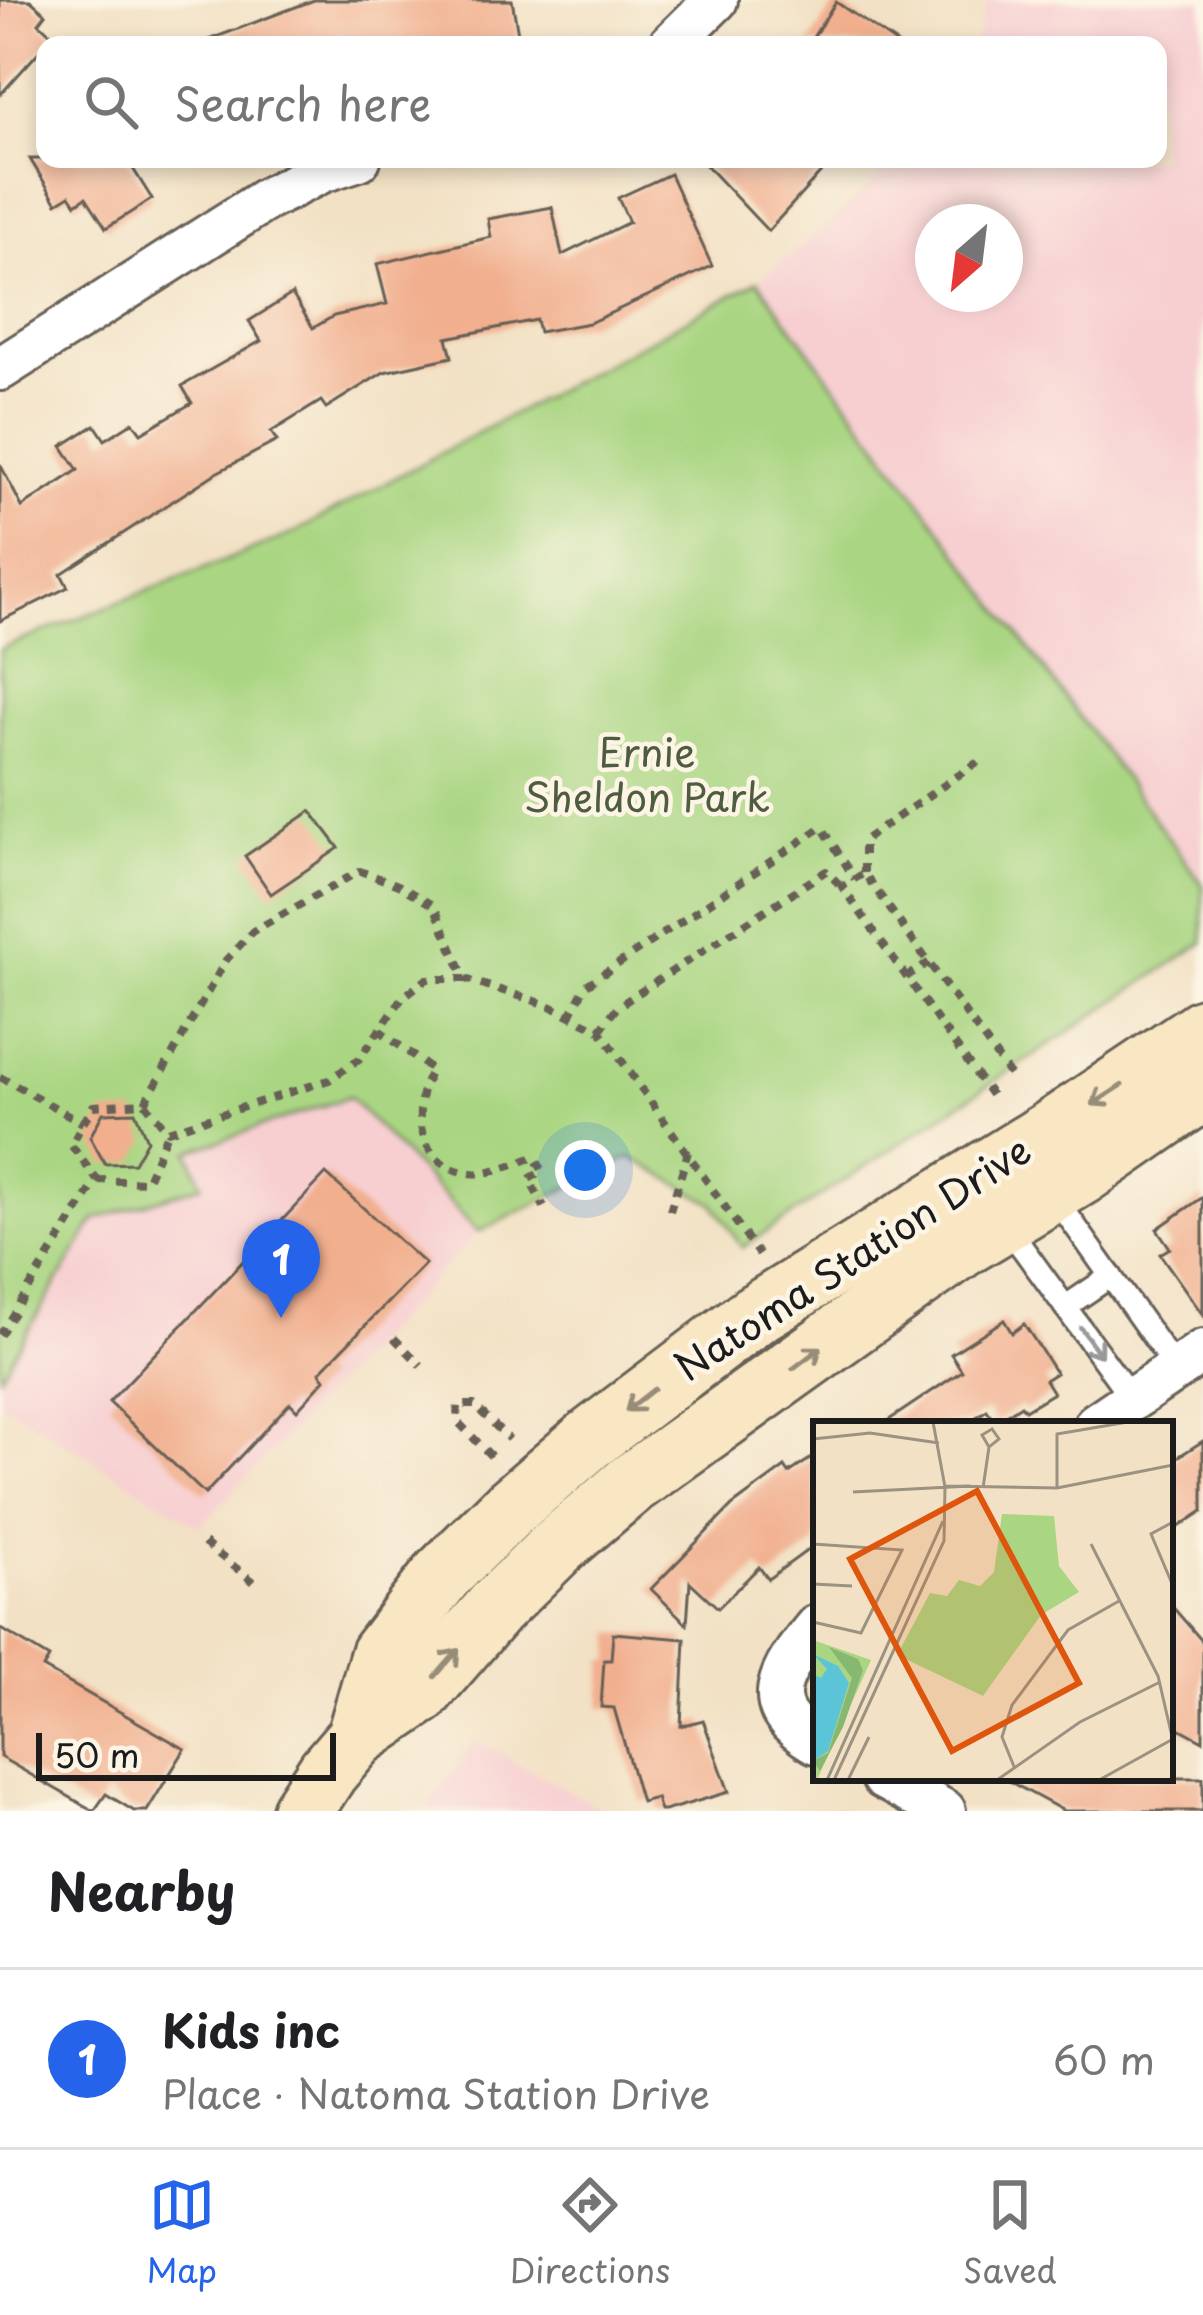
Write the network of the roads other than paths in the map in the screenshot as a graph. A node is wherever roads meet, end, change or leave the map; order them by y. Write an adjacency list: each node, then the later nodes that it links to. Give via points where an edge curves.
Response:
1 (716, 0): 2 (street)
2 (679, 36)
3 (331, 168): 4 (street, via 265,200)
4 (0, 368)
5 (1203, 1029): 7 (street, Natoma Station Drive, one-way to 7)
6 (1203, 1090): 7 (street, Natoma Station Drive)
7 (1012, 1186): 8 (lane); 9 (lane); 16 (street, Natoma Station Drive, via 541,1562 419,1694 357,1737)
8 (1111, 1276): 9 (lane); 10 (lane)
9 (1066, 1307): 11 (lane, one-way to 11)
10 (1190, 1360): 11 (street)
11 (1132, 1399): 12 (street)
12 (1100, 1421)
13 (813, 1631): 14 (street, via 777,1689 789,1722)
14 (813, 1740)
15 (889, 1781): 17 (street)
16 (302, 1811)
17 (944, 1811)

